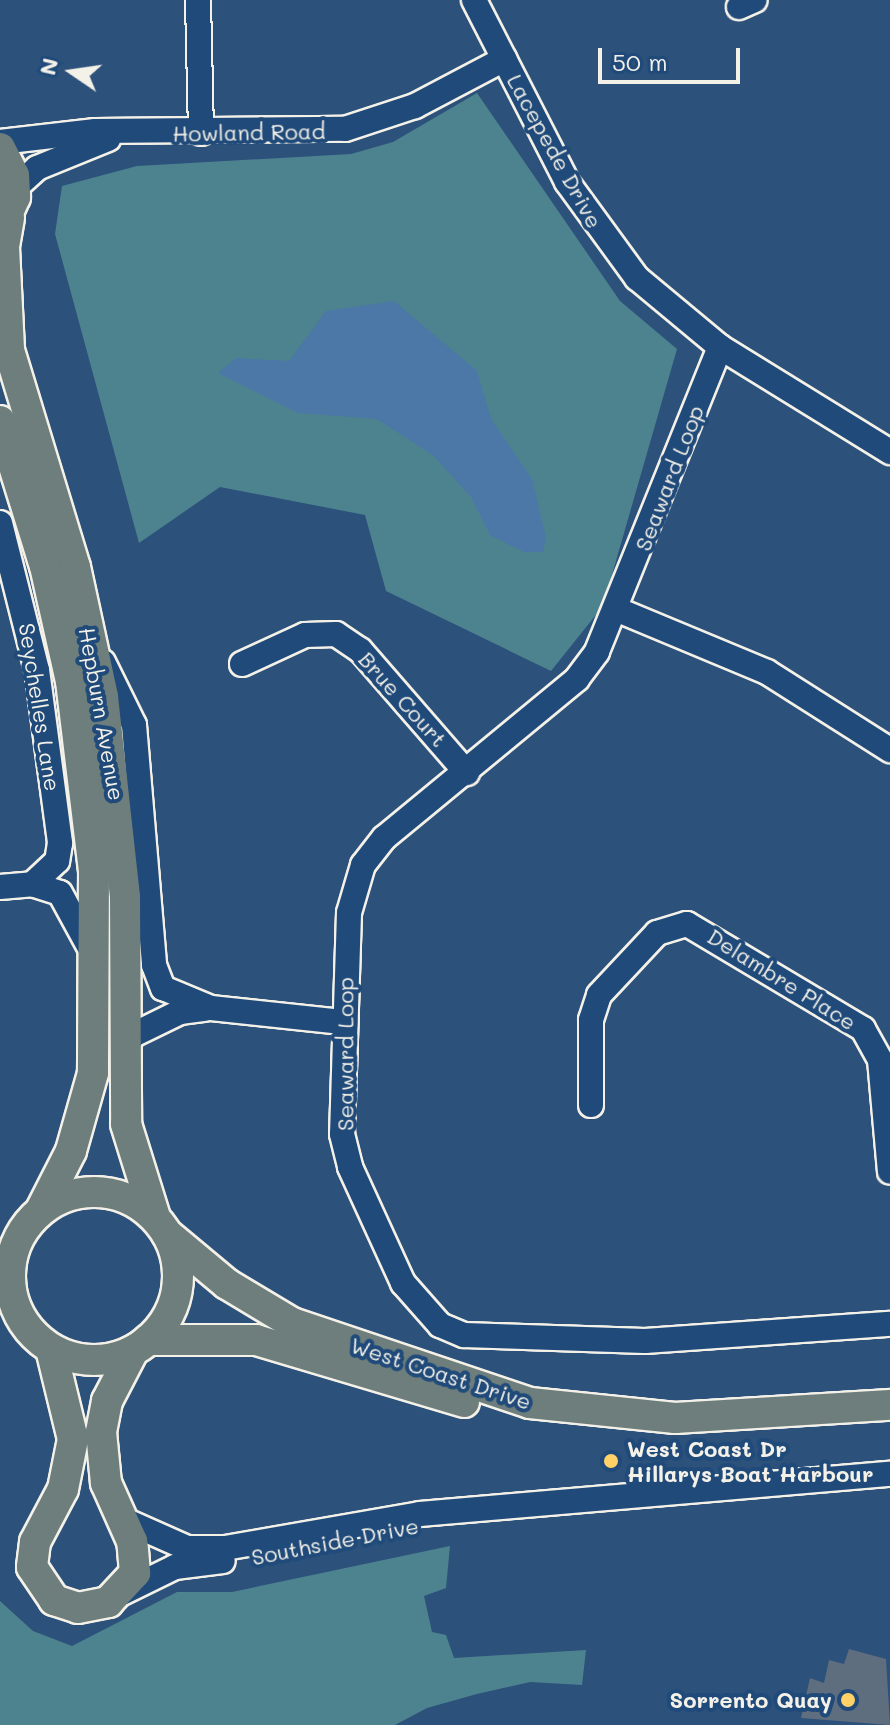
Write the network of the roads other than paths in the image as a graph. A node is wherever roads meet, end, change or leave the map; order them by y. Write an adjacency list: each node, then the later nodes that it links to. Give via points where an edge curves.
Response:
1 (198, 0): 4 (street)
2 (474, 0): 3 (street, Lacepede Drive)
3 (504, 59): 4 (street, Howland Road, via 415,106 345,129); 9 (street, Lacepede Drive, via 600,234 637,278)
4 (201, 133): 5 (street, Howland Road)
5 (121, 135): 6 (street, Howland Road, via 95,131); 8 (street, Howland Road, via 37,168)
6 (0, 142)
7 (0, 148): 8 (main road)
8 (8, 212): 14 (main road, Hepburn Avenue, via 4,247 9,350)
9 (720, 347): 11 (street, Lacepede Drive); 13 (street, Seaward Loop)
10 (0, 421): 20 (main road, Hepburn Avenue, via 45,566 71,681 87,784)
11 (890, 452)
12 (0, 523): 18 (street, Seychelles Lane, via 37,670 60,843 57,861)
13 (618, 610): 16 (street, via 767,672); 17 (street, Seaward Loop, via 577,679)
14 (91, 639): 21 (street, via 134,725 154,965 163,988); 23 (main road, Hepburn Avenue, via 120,824)
15 (242, 664): 17 (street, Brue Court, via 305,635 336,634 360,650)
16 (890, 750)
17 (467, 773): 22 (street, Seaward Loop, via 384,838 363,865 351,891)
18 (32, 884): 19 (street); 20 (street, via 64,897)
19 (0, 887)
20 (97, 964): 26 (main road, Hepburn Avenue, via 93,1073 71,1151)
21 (211, 1008): 22 (street); 23 (street, via 180,1012 133,1035)
22 (342, 1022): 29 (street, Seaward Loop, via 342,1134 350,1167 403,1283 440,1325 482,1337 645,1341)
23 (123, 1051): 27 (main road, Hepburn Avenue, via 126,1124)
24 (591, 1105): 25 (street, Delambre Place, via 591,1020 599,995 657,933 687,924 863,1029 880,1060)
25 (890, 1172)
26 (34, 1218): 27 (main road, via 68,1195 99,1191 130,1199); 28 (main road); 31 (main road, via 11,1262 10,1282)
27 (161, 1225): 32 (main road, via 177,1261 177,1291 167,1318); 33 (main road, West Coast Drive, via 227,1284 292,1323 530,1403 675,1418)
28 (0, 1241)
29 (890, 1324)
30 (0, 1326): 31 (main road)
31 (43, 1342): 32 (main road, via 92,1359); 38 (main road, via 73,1439 63,1489 35,1542 32,1567 41,1586 65,1606 95,1607)
32 (140, 1346): 34 (main road, West Coast Drive, via 256,1340 417,1391 574,1427 692,1434); 37 (main road, via 107,1401 101,1432 106,1483)
33 (890, 1405)
34 (890, 1419)
35 (890, 1474): 36 (street, Southside Drive)
36 (556, 1504): 37 (street, Southside Drive, via 420,1514 225,1548 165,1542); 38 (street, Southside Drive, via 175,1567)
37 (124, 1520): 38 (main road, via 135,1573)
38 (119, 1595)

